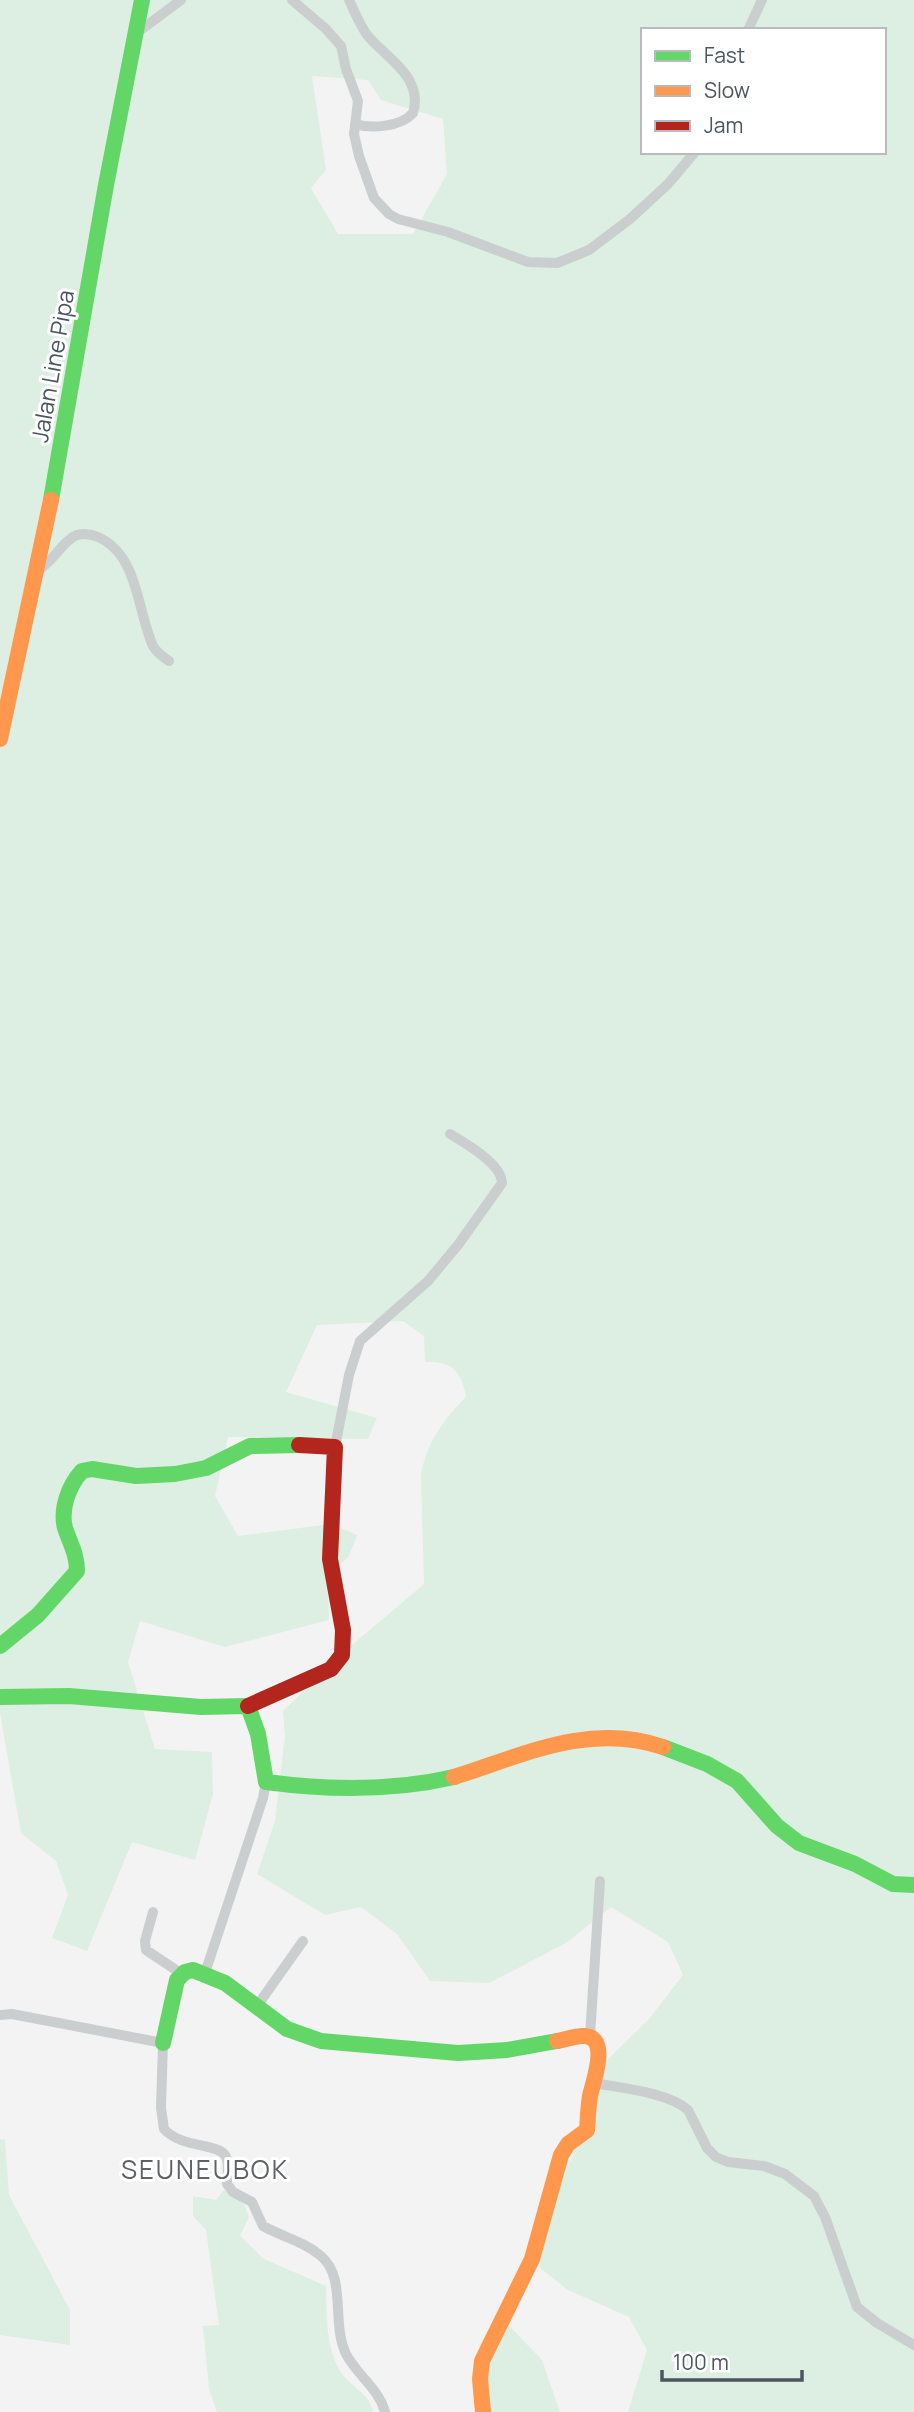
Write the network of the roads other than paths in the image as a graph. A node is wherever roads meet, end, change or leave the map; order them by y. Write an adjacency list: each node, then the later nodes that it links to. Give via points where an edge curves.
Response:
1 (142, 0): 7 (street, Jalan Line Pipa)
2 (181, 0): 7 (street)
3 (292, 0): 8 (street, via 341,46 358,101)
4 (349, 0): 8 (street, via 366,34 403,70 415,98 413,113 402,121 374,127)
5 (762, 0): 6 (street)
6 (749, 28)
7 (134, 36): 10 (street, Jalan Line Pipa)
8 (355, 124): 9 (street, via 355,141 370,188 389,214 528,262 557,263 589,250 640,210)
9 (693, 154)
10 (37, 571): 11 (street, via 75,536 92,535 110,545 138,594 154,649); 12 (street, Jalan Line Pipa)
11 (169, 661)
12 (0, 738)
13 (450, 1133): 14 (street, via 499,1171 502,1183 428,1281 360,1341)
14 (335, 1447): 15 (street, via 250,1446 218,1463 175,1474 82,1471 63,1513 77,1571 38,1615); 17 (street, via 330,1559 344,1630 342,1656 331,1669)
15 (0, 1646)
16 (0, 1697): 17 (street, via 69,1696 201,1707)
17 (248, 1706): 18 (street)
18 (266, 1782): 20 (street, via 423,1784 475,1772 557,1743 633,1738 731,1777 777,1827 803,1845 892,1883); 23 (street)
19 (600, 1881): 27 (street)
20 (914, 1885)
21 (153, 1912): 24 (street, via 146,1950)
22 (303, 1941): 25 (street)
23 (205, 1973): 24 (street, via 193,1970); 25 (street)
24 (182, 1974): 28 (street)
25 (257, 2006): 27 (street, via 301,2036 357,2046 483,2052)
26 (0, 2015): 28 (street)
27 (590, 2036): 29 (street, via 598,2053)
28 (163, 2043): 31 (street, via 164,2129 180,2141 224,2154 227,2184 252,2202 263,2226 296,2240 325,2260 335,2279 339,2338)
29 (594, 2083): 30 (street, via 683,2105 716,2157 764,2166 805,2188 825,2217 857,2307); 32 (street, via 587,2130 561,2155 532,2259 482,2361)
30 (914, 2345)
31 (385, 2412)
32 (483, 2412)

